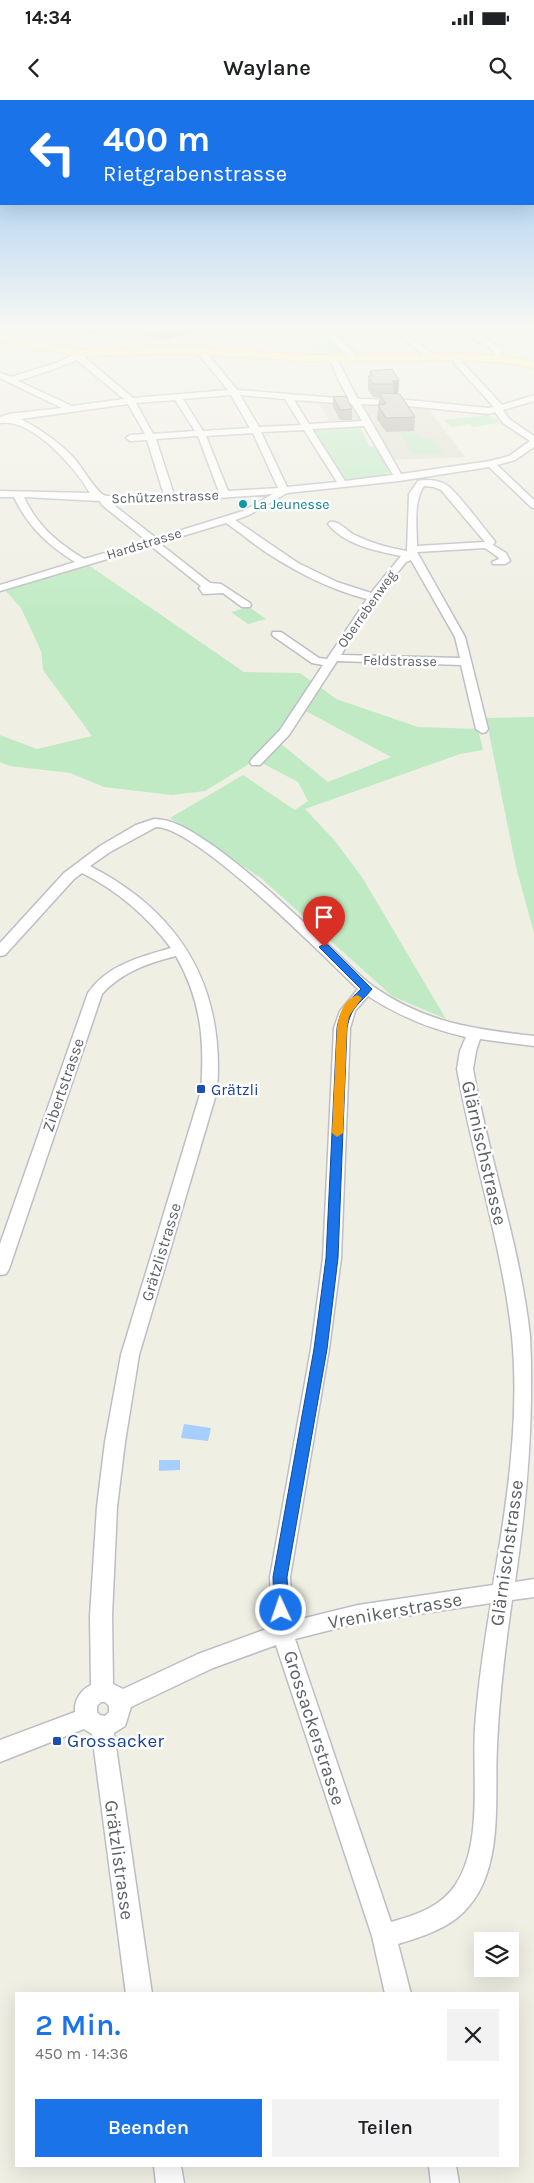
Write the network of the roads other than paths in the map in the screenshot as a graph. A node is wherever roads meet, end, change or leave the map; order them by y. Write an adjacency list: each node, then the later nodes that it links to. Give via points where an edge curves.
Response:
1 (23, 424): 23 (street, via 65,453)
2 (144, 424): 12 (street)
3 (195, 424): 11 (street)
4 (253, 424): 10 (street)
5 (304, 424): 9 (street)
6 (349, 424): 9 (street)
7 (368, 424): 16 (street)
8 (510, 424): 14 (street)
9 (306, 427): 10 (street); 18 (street)
10 (256, 430): 11 (street); 19 (street)
11 (201, 434): 12 (street); 22 (street)
12 (151, 437): 13 (street); 24 (street)
13 (130, 438)
14 (534, 442): 15 (street, Schützenstrasse, via 512,458)
15 (490, 464): 17 (street, Schützenstrasse); 25 (street)
16 (399, 478): 17 (street, Schützenstrasse); 18 (street, Schützenstrasse)
17 (418, 479): 29 (street, via 444,488 490,542); 30 (street, via 413,502)
18 (343, 485): 19 (street, Schützenstrasse)
19 (284, 491): 22 (street, Schützenstrasse); 26 (street, Hardstrasse)
20 (1, 492): 21 (street, Schützenstrasse)
21 (18, 495): 23 (street, Schützenstrasse); 32 (street, via 25,513 37,528)
22 (225, 495): 24 (street, Schützenstrasse)
23 (100, 498): 24 (street, Schützenstrasse); 28 (street)
24 (170, 498)
25 (534, 505)
26 (227, 520): 28 (street, Hardstrasse); 35 (street, via 273,552 320,578)
27 (334, 524): 30 (street, Oberrebenweg, via 339,530 393,552)
28 (154, 541): 32 (street, Hardstrasse); 36 (street, via 156,546 208,586 204,588 207,592 226,591)
29 (488, 545): 30 (street); 31 (street, via 505,560)
30 (412, 552): 35 (street, Oberrebenweg); 39 (street, via 460,637)
31 (497, 562)
32 (83, 563): 34 (street, Hardstrasse)
33 (0, 577): 34 (street)
34 (5, 586)
35 (373, 597): 38 (street, Oberrebenweg)
36 (246, 605)
37 (277, 634): 38 (street, Oberrebenweg, via 316,661)
38 (331, 661): 39 (street, Feldstrasse); 41 (street, Oberrebenweg, via 285,732)
39 (467, 662): 40 (street)
40 (482, 728)
41 (256, 762)
42 (81, 867): 43 (street, Grätzlistrasse, via 134,900); 44 (street, via 60,884); 45 (street, via 141,828 163,823 190,836 245,875)
43 (180, 950): 48 (street, Zibertstrasse, via 127,967 114,974 96,993); 52 (street, Grätzlistrasse, via 197,982 208,1021 212,1058 209,1092 130,1355 115,1442 107,1507 101,1616)
44 (0, 952)
45 (367, 989): 46 (street, via 408,1014); 51 (street, Grossackerstrasse, via 351,1004 342,1028 332,1258 320,1349 280,1577)
46 (475, 1034): 47 (street); 50 (street, Glärnischstrasse, via 465,1069 514,1279 524,1397 518,1470)
47 (534, 1041)
48 (0, 1269)
49 (534, 1588): 50 (street, Vrenikerstrasse)
50 (501, 1593): 51 (street, Vrenikerstrasse, via 358,1614); 55 (street, Glärnischstrasse, via 485,1752 486,1811 474,1871 463,1894 447,1912 415,1927)
51 (283, 1634): 52 (street, Vrenikerstrasse, via 212,1659 146,1688); 55 (street, Grossackerstrasse)
52 (111, 1697): 53 (street, via 120,1715 115,1720); 53 (street, via 91,1697 87,1702 85,1712)
53 (94, 1721): 54 (street); 56 (street, Grätzlistrasse)
54 (0, 1751)
55 (384, 1936): 57 (street, Grossackerstrasse)
56 (139, 1992)
57 (398, 1992)
58 (167, 2167): 60 (street)
59 (442, 2167): 61 (street)
60 (170, 2183)
61 (446, 2183)

